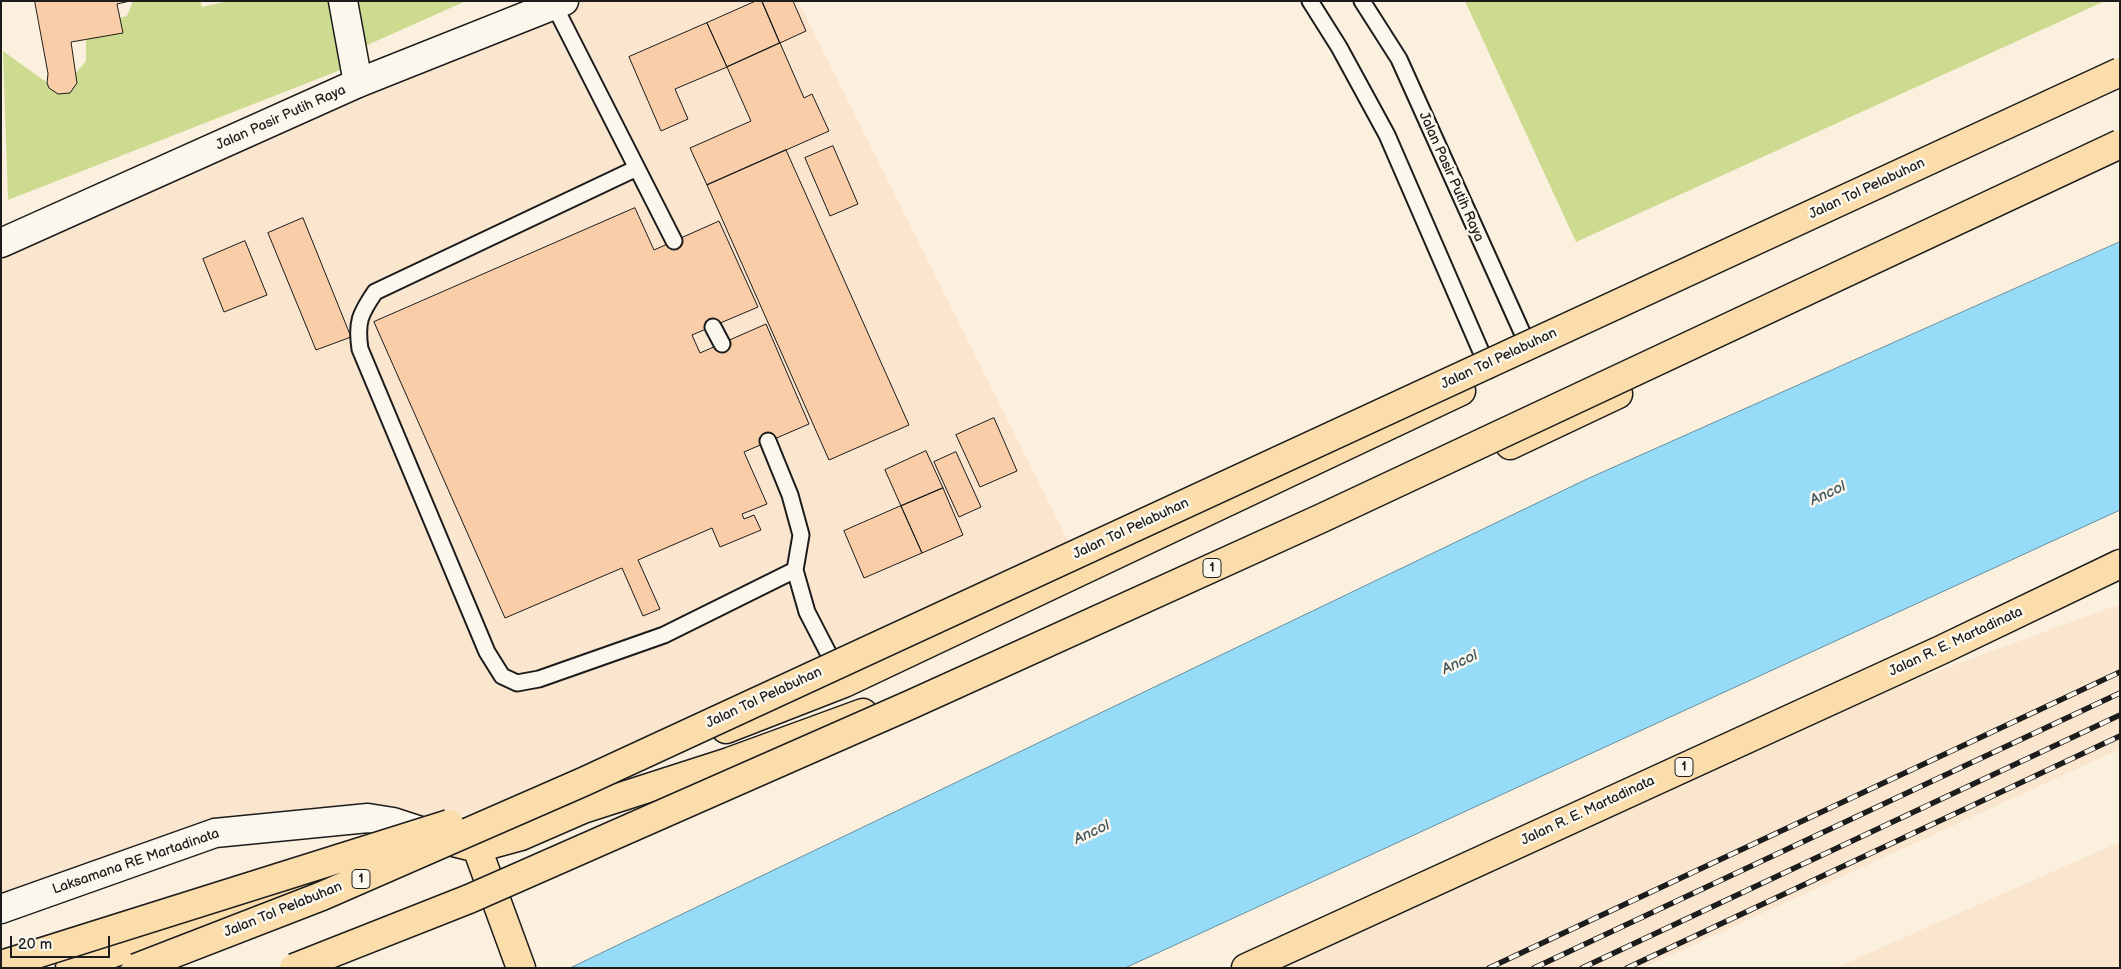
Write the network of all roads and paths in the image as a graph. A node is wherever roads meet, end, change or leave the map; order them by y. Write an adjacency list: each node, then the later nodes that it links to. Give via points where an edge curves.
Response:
1 (343, 1): 6 (street)
2 (1310, 1): 16 (lane, via 1388,135)
3 (1362, 1): 15 (lane, Jalan Pasir Putih Raya, via 1399,59)
4 (559, 3): 6 (street, Jalan Pasir Putih Raya); 10 (lane)
5 (2120, 72): 21 (highway, Jalan Tol Pelabuhan / 1, bridge)
6 (358, 83): 11 (street, Jalan Pasir Putih Raya)
7 (2120, 84): 15 (highway)
8 (2120, 144): 30 (highway, 1, bridge, via 1331,514 912,704 469,899)
9 (2120, 155): 23 (highway, via 1281,551 916,694 729,762 584,809)
10 (637, 168): 12 (lane); 19 (lane, via 375,292 362,311 357,327 360,349 487,652 502,676 517,683 539,679 664,635)
11 (2, 241)
12 (674, 241)
13 (713, 327): 14 (lane)
14 (722, 344)
15 (1533, 357): 16 (highway)
16 (1491, 377): 20 (highway)
17 (768, 442): 19 (lane, via 790,495 801,535)
18 (2120, 564): 32 (highway, Jalan R. E. Martadinata / 1, via 1941,650)
19 (795, 570): 20 (lane, via 807,612)
20 (844, 683): 22 (highway)
21 (584, 782): 27 (highway, bridge); 29 (highway, Jalan Tol Pelabuhan / 1, bridge, via 322,896)
22 (528, 806): 23 (highway, via 528,818 532,824); 24 (highway)
23 (544, 827): 25 (highway)
24 (449, 841): 25 (highway, 1); 26 (street, Laksamana RE Martadinata, via 393,822 368,818 215,833); 28 (highway, 1, via 392,856)
25 (477, 848): 31 (highway)
26 (1, 909)
27 (1, 965)
28 (70, 968)
29 (136, 968)
30 (294, 968)
31 (521, 968)
32 (1246, 968)

